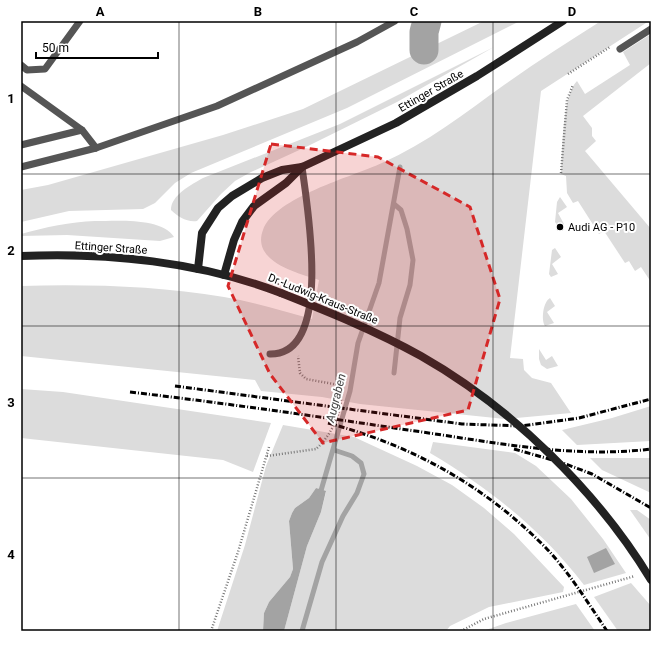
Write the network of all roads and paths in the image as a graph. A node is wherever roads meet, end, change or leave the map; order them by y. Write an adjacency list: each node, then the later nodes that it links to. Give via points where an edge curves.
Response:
1 (80, 21): 6 (lane, via 45,69 27,70)
2 (394, 21): 11 (lane, via 357,42 217,106)
3 (563, 21): 13 (main road, Ettinger Straße, via 477,76 396,123)
4 (651, 29): 5 (lane)
5 (620, 49)
6 (21, 65)
7 (573, 85): 14 (path, via 567,100)
8 (21, 86): 9 (lane)
9 (82, 130): 10 (lane); 11 (lane)
10 (21, 145)
11 (96, 148): 12 (lane)
12 (21, 166)
13 (302, 168): 16 (main road, Ettinger Straße, via 282,170 262,178 232,196 218,208 202,233); 17 (main road, Ettinger Straße, via 254,206 242,222); 18 (lane, via 313,278 309,309)
14 (561, 173)
15 (21, 256): 16 (main road, Ettinger Straße, via 98,256)
16 (198, 269): 17 (main road, Ettinger Straße)
17 (224, 275): 23 (main road, Dr.-Ludwig-Kraus-Straße, bridge, via 341,316 422,357 462,382 542,447 619,533)
18 (299, 338): 19 (lane, via 287,352); 21 (path, via 300,373 306,379 339,385 342,392 341,401 333,430 316,449)
19 (270, 354)
20 (270, 447): 21 (path)
21 (267, 456): 24 (path)
22 (638, 575): 25 (path, via 484,619)
23 (651, 580)
24 (211, 631)
25 (461, 631)

